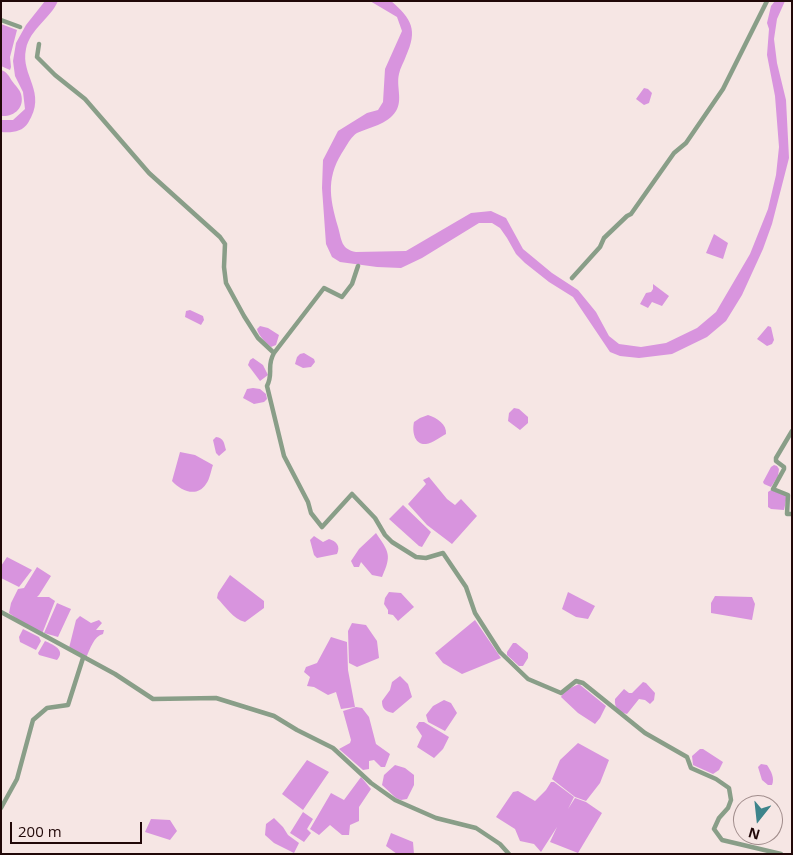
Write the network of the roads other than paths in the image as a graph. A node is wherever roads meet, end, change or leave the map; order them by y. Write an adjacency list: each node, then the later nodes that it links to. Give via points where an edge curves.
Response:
1 (767, 1): 6 (street, via 708,113 686,143 674,153 631,214 604,238)
2 (1, 20): 3 (street)
3 (20, 27)
4 (39, 44): 7 (street, via 37,57 85,98 149,174 220,237 225,244 226,283 258,338)
5 (358, 266): 7 (street, via 352,284 342,297 324,288)
6 (572, 278)
7 (274, 353): 14 (street, via 269,362 272,376 267,386 284,456 311,513 322,527 352,494 392,542 416,557 443,553 466,587 475,613 500,652 528,679 561,693 576,681 582,682 645,732 687,757 691,768 729,788 731,800 714,829 722,840)
8 (792, 431): 9 (street, via 776,458 784,470 773,489 788,495 787,514)
9 (792, 514)
10 (1, 612): 11 (street)
11 (83, 658): 12 (street, via 68,706 47,708 33,720 17,779); 13 (street, via 153,699 216,698 274,716 333,748 395,800 436,818 476,828)
12 (1, 808)
13 (509, 854)
14 (781, 854)

